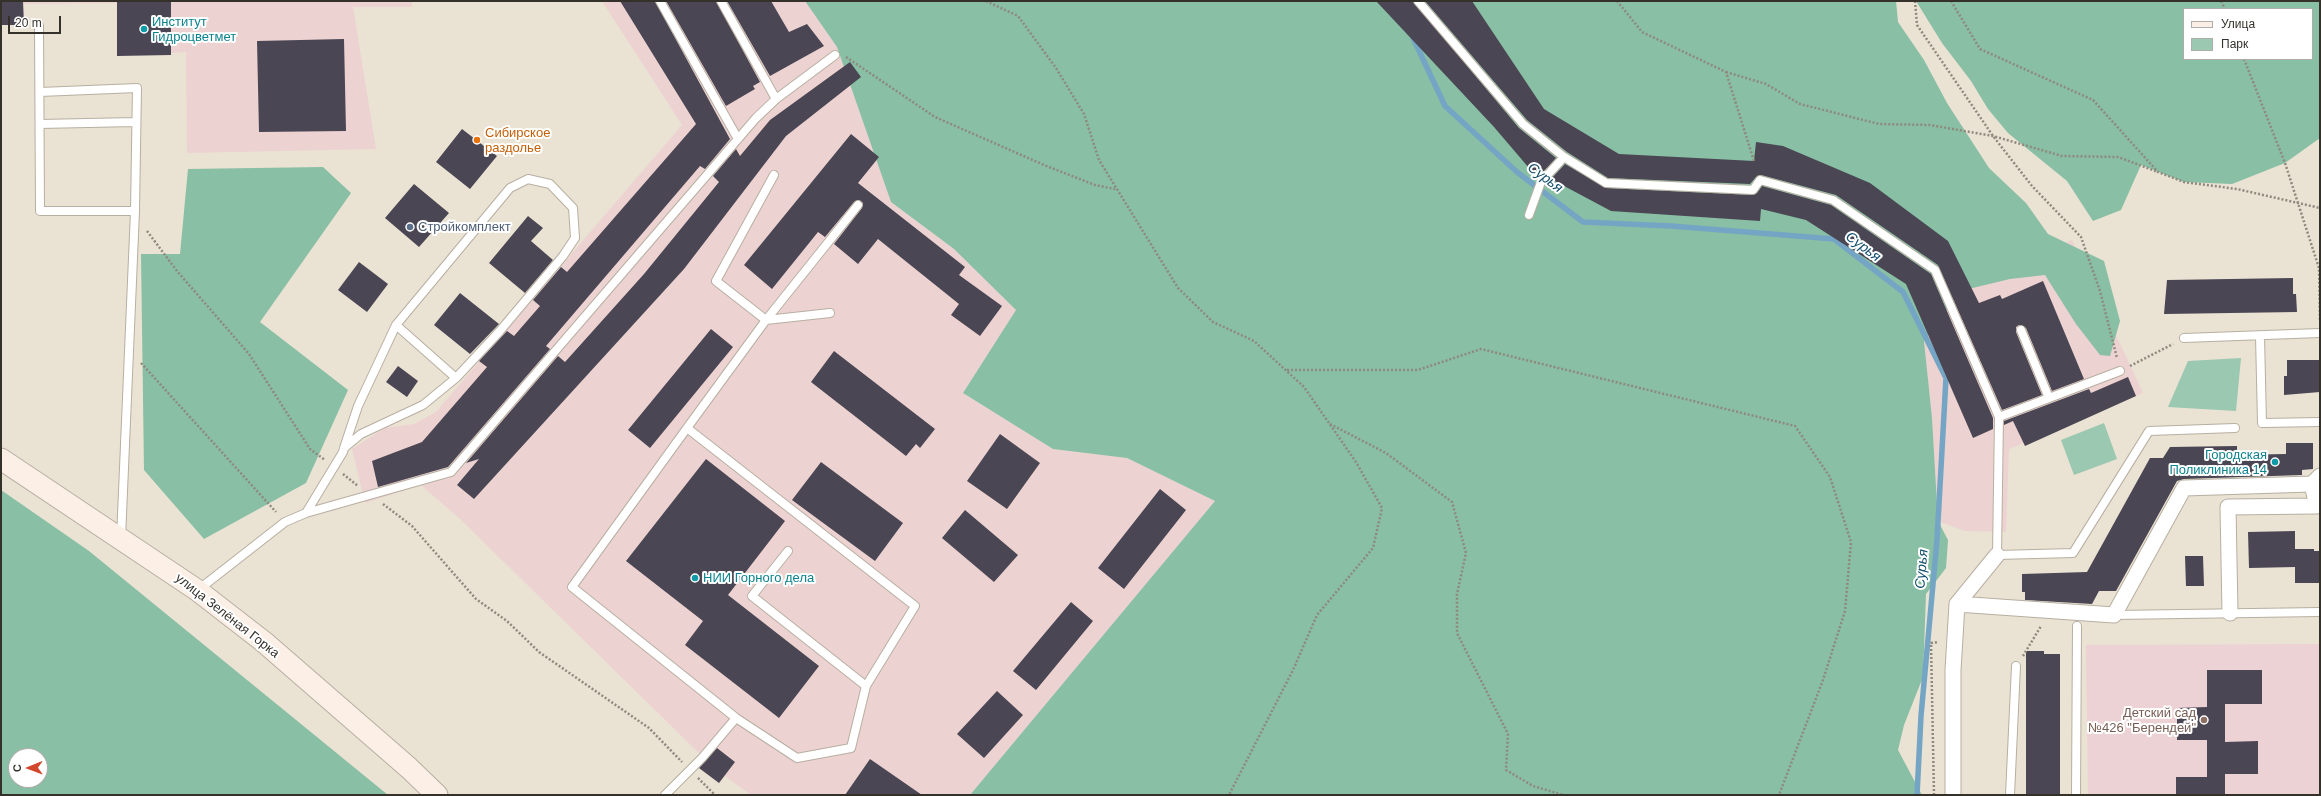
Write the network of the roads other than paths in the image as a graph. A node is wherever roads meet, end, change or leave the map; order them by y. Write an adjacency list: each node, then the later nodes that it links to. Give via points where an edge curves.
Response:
1 (660, 1): 10 (lane)
2 (721, 1): 7 (lane)
3 (1418, 1): 11 (lane, via 1522,124)
4 (39, 26): 6 (lane)
5 (835, 55): 7 (lane)
6 (40, 92): 8 (lane, via 137,88); 9 (lane)
7 (776, 100): 10 (lane)
8 (135, 122): 9 (lane); 14 (lane)
9 (40, 124): 14 (lane, via 40,211)
10 (738, 139): 34 (lane, via 451,472)
11 (1564, 157): 15 (lane, via 1541,182); 26 (lane, via 1606,183 1753,190 1760,180 1833,200 1935,270)
12 (774, 175): 17 (lane, via 716,281)
13 (858, 205): 17 (lane)
14 (135, 211): 35 (lane)
15 (1529, 214)
16 (830, 313): 17 (lane)
17 (766, 320): 28 (lane)
18 (396, 325): 24 (lane); 24 (lane, via 510,188 528,179 550,184 573,208 576,238 499,332); 30 (lane, via 358,406)
19 (2021, 330): 25 (lane)
20 (2320, 333): 21 (lane)
21 (2260, 336): 22 (lane); 27 (lane, via 2262,423)
22 (2184, 338)
23 (2120, 371): 25 (lane)
24 (456, 378): 30 (lane, via 423,405 361,434)
25 (2049, 398): 26 (lane)
26 (1999, 417): 37 (lane)
27 (2320, 422)
28 (687, 428): 45 (lane, via 915,606); 46 (lane, via 572,587)
29 (2235, 428): 37 (lane, via 2149,432 2073,553)
30 (344, 448): 34 (lane)
31 (1, 459): 35 (street, улица Зелёная Горка)
32 (2316, 480): 33 (street); 42 (street, via 2184,488)
33 (2318, 508): 41 (street, via 2228,506)
34 (306, 513): 38 (lane, via 285,522)
35 (122, 539): 38 (street, улица Зелёная Горка)
36 (788, 551): 45 (lane, via 752,596)
37 (1997, 555): 39 (street)
38 (197, 590): 47 (street, улица Зелёная Горка, via 264,642)
39 (1957, 604): 42 (street); 49 (street, via 1953,670)
40 (2320, 612): 41 (lane)
41 (2230, 613): 42 (lane)
42 (2114, 615)
43 (2077, 626): 51 (lane)
44 (2016, 666): 50 (lane)
45 (866, 686): 46 (lane, via 851,748 797,758)
46 (736, 718): 48 (lane)
47 (437, 795)
48 (665, 795)
49 (1954, 795)
50 (2010, 795)
51 (2076, 795)

